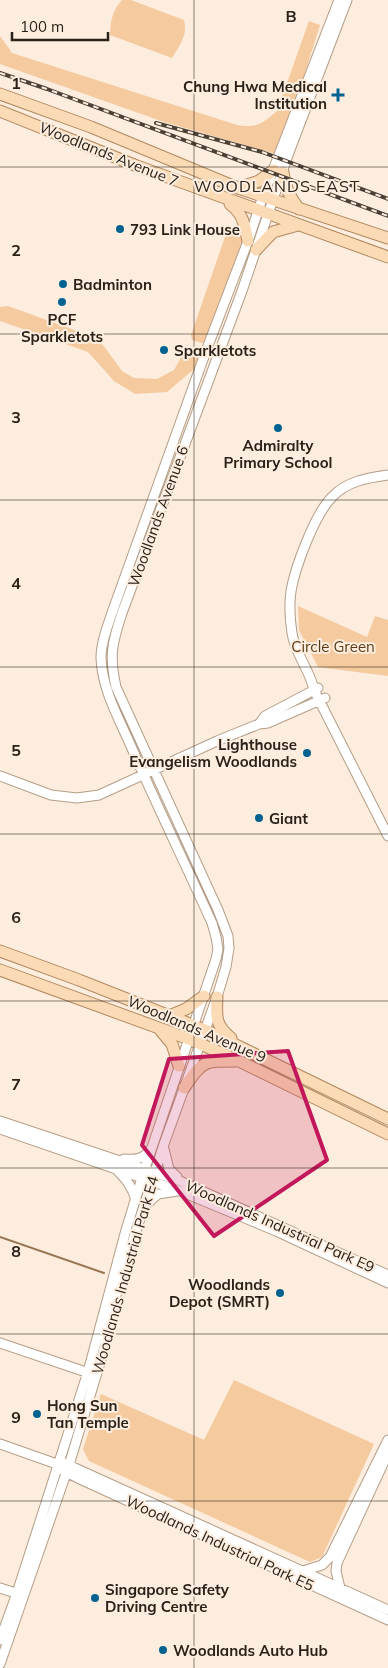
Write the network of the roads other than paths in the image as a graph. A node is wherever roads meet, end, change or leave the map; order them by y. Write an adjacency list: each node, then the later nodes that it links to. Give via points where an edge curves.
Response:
1 (339, 0): 5 (street, Woodlands Avenue 6)
2 (348, 0): 5 (street, Woodlands Avenue 6)
3 (0, 94): 6 (main road, Woodlands Avenue 7)
4 (0, 111): 8 (main road, Woodlands Avenue 7)
5 (278, 171): 6 (main road, via 259,182); 7 (street, Woodlands Avenue 6); 9 (main road)
6 (238, 188): 7 (main road, Woodlands Avenue 7)
7 (268, 198): 9 (main road, Woodlands Avenue 7); 10 (street, Woodlands Avenue 6)
8 (225, 200): 10 (main road, Woodlands Avenue 7); 13 (main road, via 243,217)
9 (299, 209): 12 (main road, Woodlands Avenue 7)
10 (263, 212): 11 (main road, Woodlands Avenue 7); 13 (street, Woodlands Avenue 6); 14 (street, Woodlands Avenue 6)
11 (298, 225): 14 (main road, via 273,232); 15 (main road, Woodlands Avenue 7)
12 (388, 238)
13 (248, 241): 21 (street, Woodlands Avenue 6, via 104,640 101,657 107,687)
14 (256, 250): 20 (street, Woodlands Avenue 6, via 112,647 116,687)
15 (388, 257)
16 (388, 475): 17 (street, via 357,480 332,496 316,518 310,534 291,591 290,612 292,636)
17 (315, 686): 18 (street); 19 (street, via 264,716)
18 (322, 700): 19 (street); 23 (street); 24 (street)
19 (259, 724): 20 (street)
20 (155, 770): 21 (street); 28 (street, Woodlands Avenue 6, via 228,936 226,967)
21 (144, 775): 22 (street, via 99,796 78,798 51,795); 27 (street, Woodlands Avenue 6, via 216,936 216,958)
22 (0, 776)
23 (388, 827)
24 (388, 836)
25 (0, 951): 29 (main road, Woodlands Avenue 9)
26 (0, 970): 30 (main road, Woodlands Avenue 9)
27 (204, 996): 29 (main road); 31 (street, Woodlands Avenue 6)
28 (217, 997): 31 (street, Woodlands Avenue 6); 33 (main road, via 219,1027)
29 (170, 1016): 31 (main road, Woodlands Avenue 9)
30 (158, 1028): 32 (main road, Woodlands Avenue 9); 35 (main road, via 172,1044)
31 (200, 1028): 32 (street, Woodlands Industrial Park E4); 33 (main road, Woodlands Avenue 9)
32 (195, 1041): 34 (main road, Woodlands Avenue 9); 35 (street, Woodlands Industrial Park E4); 36 (street, Woodlands Industrial Park E4)
33 (243, 1048): 37 (main road, Woodlands Avenue 9)
34 (239, 1061): 36 (main road, via 203,1064); 40 (main road, Woodlands Avenue 9)
35 (179, 1066): 42 (street, Woodlands Industrial Park E4)
36 (184, 1088): 41 (street, Woodlands Industrial Park E4)
37 (388, 1119)
38 (0, 1121): 43 (street, Woodlands Industrial Park E9)
39 (0, 1129): 44 (street, Woodlands Industrial Park E9)
40 (388, 1134)
41 (164, 1144): 45 (street, Woodlands Industrial Park E4); 48 (street, via 169,1169)
42 (153, 1147): 43 (street, via 146,1156 135,1160); 46 (street, Woodlands Industrial Park E4)
43 (112, 1158): 46 (street, Woodlands Industrial Park E9)
44 (116, 1169): 46 (street, Woodlands Industrial Park E9); 50 (street, via 132,1188)
45 (156, 1171): 46 (street, Woodlands Industrial Park E9); 47 (street, Woodlands Industrial Park E4); 48 (street, Woodlands Industrial Park E9)
46 (144, 1173): 47 (street, Woodlands Industrial Park E9); 50 (street, Woodlands Industrial Park E4)
47 (153, 1181): 49 (street, Woodlands Industrial Park E9); 51 (street, Woodlands Industrial Park E4)
48 (180, 1181): 52 (street, Woodlands Industrial Park E9)
49 (180, 1191): 51 (street, via 158,1194); 52 (street, Woodlands Industrial Park E9)
50 (136, 1200): 56 (street, Woodlands Industrial Park E4)
51 (144, 1209): 56 (street, Woodlands Industrial Park E4, via 118,1287 104,1353)
52 (247, 1215): 53 (street, Woodlands Industrial Park E9); 54 (street, Woodlands Industrial Park E9)
53 (388, 1276)
54 (388, 1283)
55 (1, 1343): 56 (street)
56 (92, 1374): 57 (street, Woodlands Industrial Park E4)
57 (71, 1440): 61 (street, Woodlands Industrial Park E4); 62 (street, Woodlands Industrial Park E4)
58 (388, 1440): 64 (street, via 330,1557 322,1565)
59 (0, 1444): 61 (street, Woodlands Industrial Park E5)
60 (388, 1453): 66 (street, via 337,1563)
61 (57, 1463): 62 (street, Woodlands Industrial Park E5); 63 (street, Woodlands Industrial Park E4)
62 (67, 1468): 63 (street, Woodlands Industrial Park E4); 64 (street, Woodlands Industrial Park E5); 69 (street, Woodlands Industrial Park E5)
63 (55, 1489): 67 (street, Woodlands Industrial Park E4)
64 (302, 1571): 66 (street, Woodlands Industrial Park E5)
65 (0, 1588): 67 (street)
66 (340, 1588): 68 (street, Woodlands Industrial Park E5)
67 (21, 1594): 70 (street, Woodlands Industrial Park E4); 71 (street, Woodlands Industrial Park E4)
68 (388, 1610)
69 (388, 1620)
70 (0, 1640)
71 (0, 1664)

